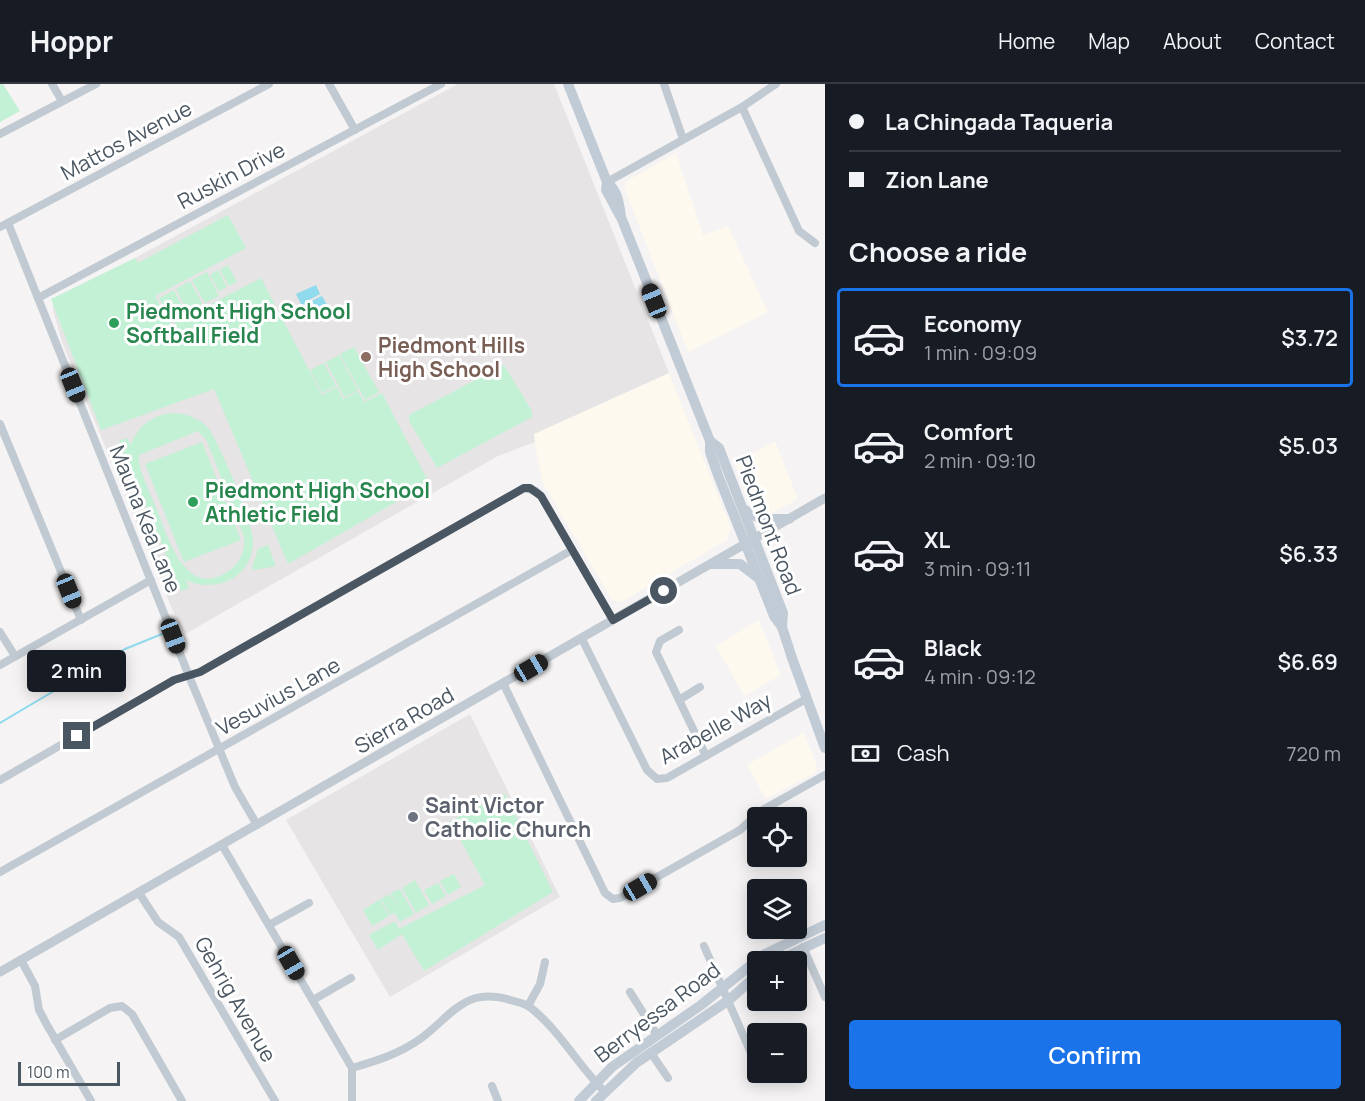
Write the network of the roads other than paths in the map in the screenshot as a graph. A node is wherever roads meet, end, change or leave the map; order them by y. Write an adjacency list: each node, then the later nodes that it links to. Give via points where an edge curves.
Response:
1 (52, 84): 9 (street)
2 (96, 84): 9 (street)
3 (269, 84): 15 (street, Mattos Avenue)
4 (328, 84): 11 (street)
5 (441, 84): 11 (street, Ruskin Drive)
6 (568, 84): 14 (main road, Piedmont Road)
7 (664, 84): 13 (street)
8 (776, 84): 10 (street)
9 (62, 101): 12 (street)
10 (742, 107): 13 (street); 17 (street, via 800,231)
11 (355, 130): 18 (street, Ruskin Drive)
12 (0, 134)
13 (683, 139): 14 (street)
14 (607, 182): 20 (main road, Piedmont Road, via 613,187 621,217)
15 (8, 223): 16 (street, Mattos Avenue); 18 (street, Mauna Kea Lane)
16 (0, 227)
17 (815, 243)
18 (38, 298): 27 (street, Mauna Kea Lane)
19 (0, 424): 29 (street)
20 (710, 441): 22 (main road, Piedmont Road, via 718,448); 24 (main road, Piedmont Road, via 710,452)
21 (825, 498): 23 (street, Sierra Road)
22 (742, 507): 23 (main road, via 760,519); 24 (main road, Piedmont Road)
23 (789, 519): 24 (street, Sierra Road)
24 (750, 541): 26 (street, Sierra Road); 28 (main road, Piedmont Road); 31 (main road, Piedmont Road, via 783,613)
25 (572, 550): 30 (street); 37 (street, via 541,496 530,488 517,490); 43 (street, Vesuvius Lane)
26 (712, 564): 28 (main road, via 740,564); 30 (street, Sierra Road)
27 (151, 580): 29 (street); 37 (street, Mauna Kea Lane)
28 (761, 582): 31 (main road, Piedmont Road)
29 (81, 620): 35 (street)
30 (613, 620): 34 (street, Sierra Road)
31 (782, 627): 40 (main road, Piedmont Road)
32 (679, 630): 41 (street, via 656,646)
33 (0, 632): 35 (street)
34 (582, 639): 38 (street, Sierra Road); 44 (street, Arabelle Way, via 648,773 657,779 667,778)
35 (15, 656): 36 (street)
36 (0, 665)
37 (189, 676): 43 (street, Mauna Kea Lane); 46 (street, via 174,680)
38 (503, 683): 45 (street, via 605,893 613,899 740,830 761,811); 47 (street, Sierra Road)
39 (700, 687): 41 (street)
40 (806, 699): 42 (main road, Piedmont Road); 44 (street, Arabelle Way)
41 (679, 700): 44 (street)
42 (825, 748)
43 (220, 750): 47 (street, Mauna Kea Lane); 49 (street, Vesuvius Lane)
44 (706, 756)
45 (825, 775)
46 (0, 780)
47 (256, 825): 48 (street, Sierra Road)
48 (222, 845): 50 (street, Sierra Road); 52 (street)
49 (0, 872)
50 (139, 893): 62 (street, Sierra Road); 84 (street, Gehrig Avenue, via 158,922 179,937)
51 (309, 903): 52 (street)
52 (269, 925): 71 (street)
53 (825, 925): 54 (main road, Berryessa Road)
54 (807, 933)
55 (807, 937): 56 (main road, Berryessa Road)
56 (825, 938)
57 (794, 939): 67 (main road, Berryessa Road, via 765,954)
58 (796, 939): 61 (main road, Berryessa Road)
59 (799, 939): 69 (street)
60 (704, 946): 67 (street)
61 (785, 951)
62 (21, 960): 64 (street, Sierra Road); 74 (street)
63 (545, 962): 72 (street, via 540,984)
64 (0, 972)
65 (351, 978): 71 (street)
66 (747, 983): 70 (main road, Berryessa Road)
67 (724, 988): 70 (street); 73 (main road, Berryessa Road)
68 (630, 992): 73 (street)
69 (825, 997)
70 (729, 999): 75 (street); 76 (main road, Berryessa Road)
71 (314, 1000): 77 (street)
72 (528, 1006): 77 (street, via 496,996 470,999 396,1053); 79 (street, via 548,1023)
73 (657, 1035): 79 (main road, Berryessa Road)
74 (55, 1040): 82 (street); 83 (street, via 110,1008 122,1006 132,1014)
75 (747, 1043)
76 (651, 1053): 78 (street); 81 (main road, Berryessa Road)
77 (352, 1068): 85 (street)
78 (668, 1078)
79 (595, 1082): 81 (street); 87 (main road, Berryessa Road)
80 (492, 1086): 86 (street)
81 (604, 1091): 88 (main road, Berryessa Road)
82 (91, 1101)
83 (182, 1101)
84 (274, 1101)
85 (352, 1101)
86 (498, 1101)
87 (579, 1101)
88 (596, 1101)

